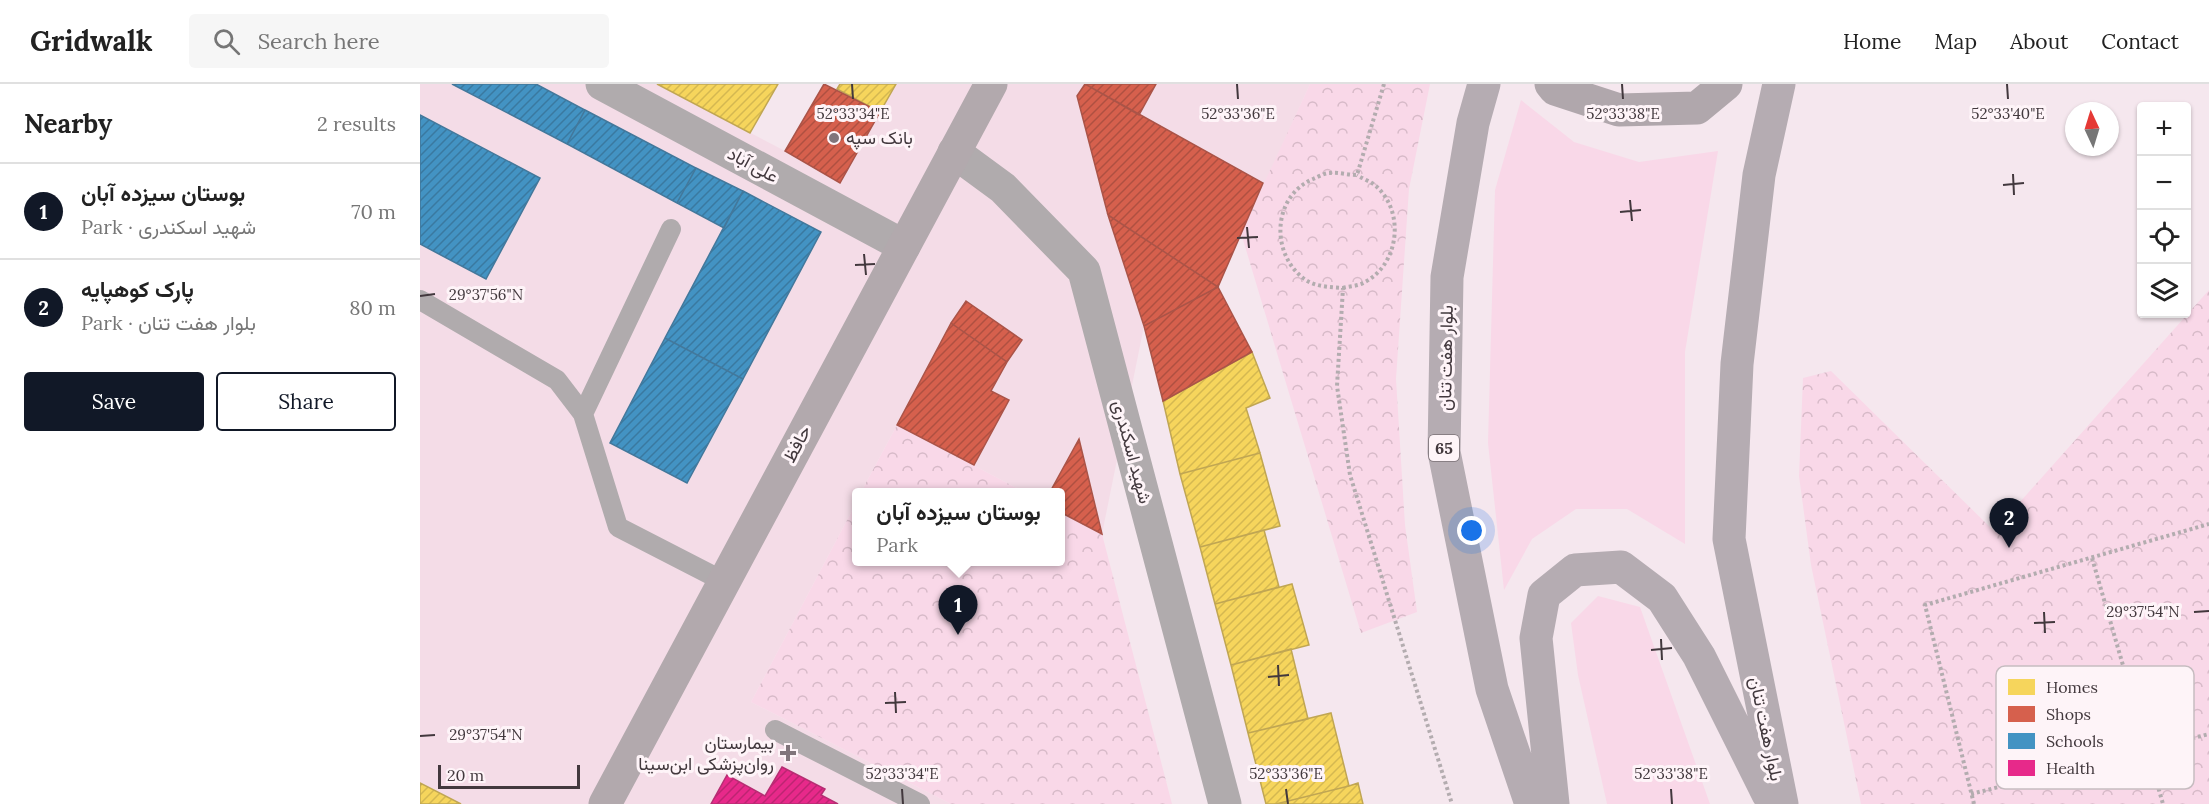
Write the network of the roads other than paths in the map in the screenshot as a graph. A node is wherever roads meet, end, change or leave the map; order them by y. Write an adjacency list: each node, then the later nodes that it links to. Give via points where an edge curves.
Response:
1 (602, 84): 9 (street, علی آباد)
2 (991, 84): 7 (main road, حافظ)
3 (1484, 84): 17 (main road, بلوار هفت تنان / 65, via 1473,123 1447,277 1444,452 1492,689)
4 (1551, 84): 5 (highway, via 1555,89 1618,110 1697,108)
5 (1726, 84)
6 (1779, 84): 20 (main road, بلوار هفت تنان, via 1760,175 1737,364 1729,539)
7 (954, 152): 9 (main road, حافظ); 16 (street, شهید اسکندری, via 1003,188 1084,272)
8 (671, 229): 11 (lane)
9 (904, 246): 12 (main road, حافظ)
10 (420, 300): 11 (lane, via 557,380)
11 (583, 414): 12 (lane, via 618,527)
12 (723, 581): 14 (main road, حافظ)
13 (775, 730): 15 (lane)
14 (604, 804)
15 (920, 804)
16 (1225, 804)
17 (1531, 804)
18 (1553, 804): 19 (main road, via 1536,638 1544,595 1575,570 1621,567 1662,598 1675,617 1699,656)
19 (1773, 804)
20 (1782, 804)

